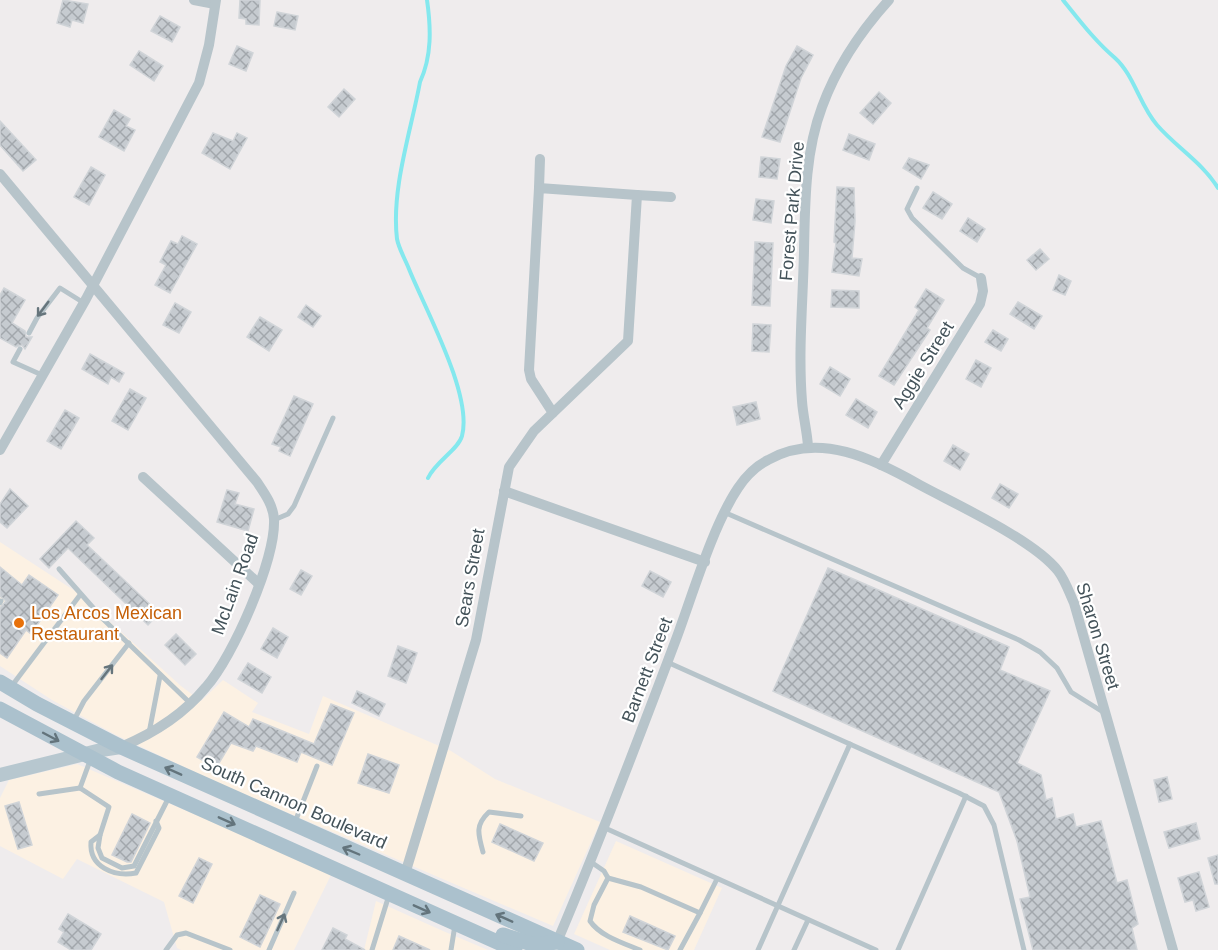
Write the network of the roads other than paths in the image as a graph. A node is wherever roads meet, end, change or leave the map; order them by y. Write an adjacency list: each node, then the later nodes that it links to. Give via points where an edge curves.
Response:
1 (194, 0): 3 (street)
2 (889, 0): 18 (street, Forest Park Drive, via 863,29 837,72 821,109 810,152 801,330 802,401)
3 (215, 2): 11 (street, via 199,83)
4 (540, 159): 6 (street)
5 (0, 174): 11 (street, McLain Road)
6 (539, 188): 8 (street); 16 (street, via 529,370)
7 (917, 188): 10 (lane, via 907,209 912,218 963,268)
8 (637, 195): 9 (street); 16 (street, Sears Street, via 628,341)
9 (671, 197)
10 (981, 278): 20 (street, Aggie Street, via 980,304)
11 (94, 284): 12 (street); 24 (street, McLain Road, via 257,482 272,508)
12 (84, 303): 13 (lane, one-way to 13, via 60,288); 15 (street)
13 (29, 333)
14 (20, 350): 15 (lane, via 13,362)
15 (43, 375): 19 (street)
16 (553, 414): 22 (street, Sears Street, via 513,457)
17 (333, 418): 24 (lane, via 294,506 288,514)
18 (808, 446): 20 (street, Sharon Street, via 832,447); 23 (street, Barnett Street, via 774,456 751,472)
19 (0, 450)
20 (881, 465): 35 (street, Sharon Street, via 1035,549 1057,569 1074,603)
21 (143, 477): 27 (street)
22 (504, 491): 25 (street); 54 (street, Sears Street, via 476,640)
23 (726, 513): 25 (street, Barnett Street); 35 (lane, via 1019,640 1057,668 1071,692)
24 (274, 520): 27 (street, McLain Road)
25 (705, 562): 30 (street, Barnett Street)
26 (59, 569): 28 (lane)
27 (259, 584): 33 (street, McLain Road, via 234,644 207,687)
28 (80, 595): 29 (lane); 32 (lane, via 26,666)
29 (129, 643): 31 (lane); 36 (lane, one-way to 29, via 84,700)
30 (667, 662): 38 (lane); 50 (street, Barnett Street)
31 (160, 676): 33 (lane); 37 (lane)
32 (5, 684): 36 (main road, South Cannon Boulevard)
33 (190, 703): 37 (street, McLain Road)
34 (0, 709): 40 (main road, one-way to 40)
35 (1103, 712): 79 (street, Sharon Street)
36 (73, 723): 39 (main road, South Cannon Boulevard)
37 (149, 736): 39 (street, McLain Road)
38 (850, 744): 46 (lane); 59 (lane)
39 (121, 747): 40 (street, McLain Road); 49 (main road, South Cannon Boulevard, one-way to 39)
40 (87, 756): 42 (street, McLain Road); 43 (lane); 45 (main road)
41 (317, 766): 49 (lane)
42 (0, 775)
43 (81, 788): 44 (lane); 51 (lane, via 108,807)
44 (39, 794)
45 (169, 795): 48 (lane); 58 (main road, one-way to 58)
46 (966, 796): 77 (lane); 78 (lane, via 984,806 994,825)
47 (521, 816): 52 (lane, via 489,812 481,819 477,831)
48 (156, 821): 51 (lane, via 134,866 122,868 102,858 98,848); 51 (lane, via 159,828 136,873 123,875 96,864 90,853 91,842)
49 (294, 826): 54 (main road, South Cannon Boulevard, one-way to 49)
50 (605, 828): 53 (street, Barnett Street); 56 (lane)
51 (100, 835)
52 (483, 852)
53 (591, 862): 55 (lane); 64 (street, Barnett Street)
54 (405, 874): 64 (main road, South Cannon Boulevard, one-way to 54)
55 (608, 878): 60 (lane, via 641,887); 72 (lane, via 590,921 609,936)
56 (717, 879): 59 (lane); 60 (lane)
57 (294, 893): 67 (lane, one-way to 57)
58 (389, 894): 62 (main road, one-way to 62); 68 (lane)
59 (777, 906): 61 (lane); 74 (lane)
60 (700, 913): 73 (lane)
61 (808, 920): 75 (lane); 76 (lane)
62 (456, 923): 63 (main road); 69 (lane)
63 (471, 930): 64 (main road, via 490,931 536,945); 70 (main road)
64 (557, 942): 71 (main road, South Cannon Boulevard)
65 (166, 950): 66 (lane, via 177,935 186,933)
66 (230, 950)
67 (269, 950)
68 (372, 950)
69 (451, 950)
70 (515, 950)
71 (577, 950)
72 (639, 950)
73 (681, 950)
74 (758, 950)
75 (794, 950)
76 (876, 950)
77 (898, 950)
78 (1024, 950)
79 (1173, 950)

